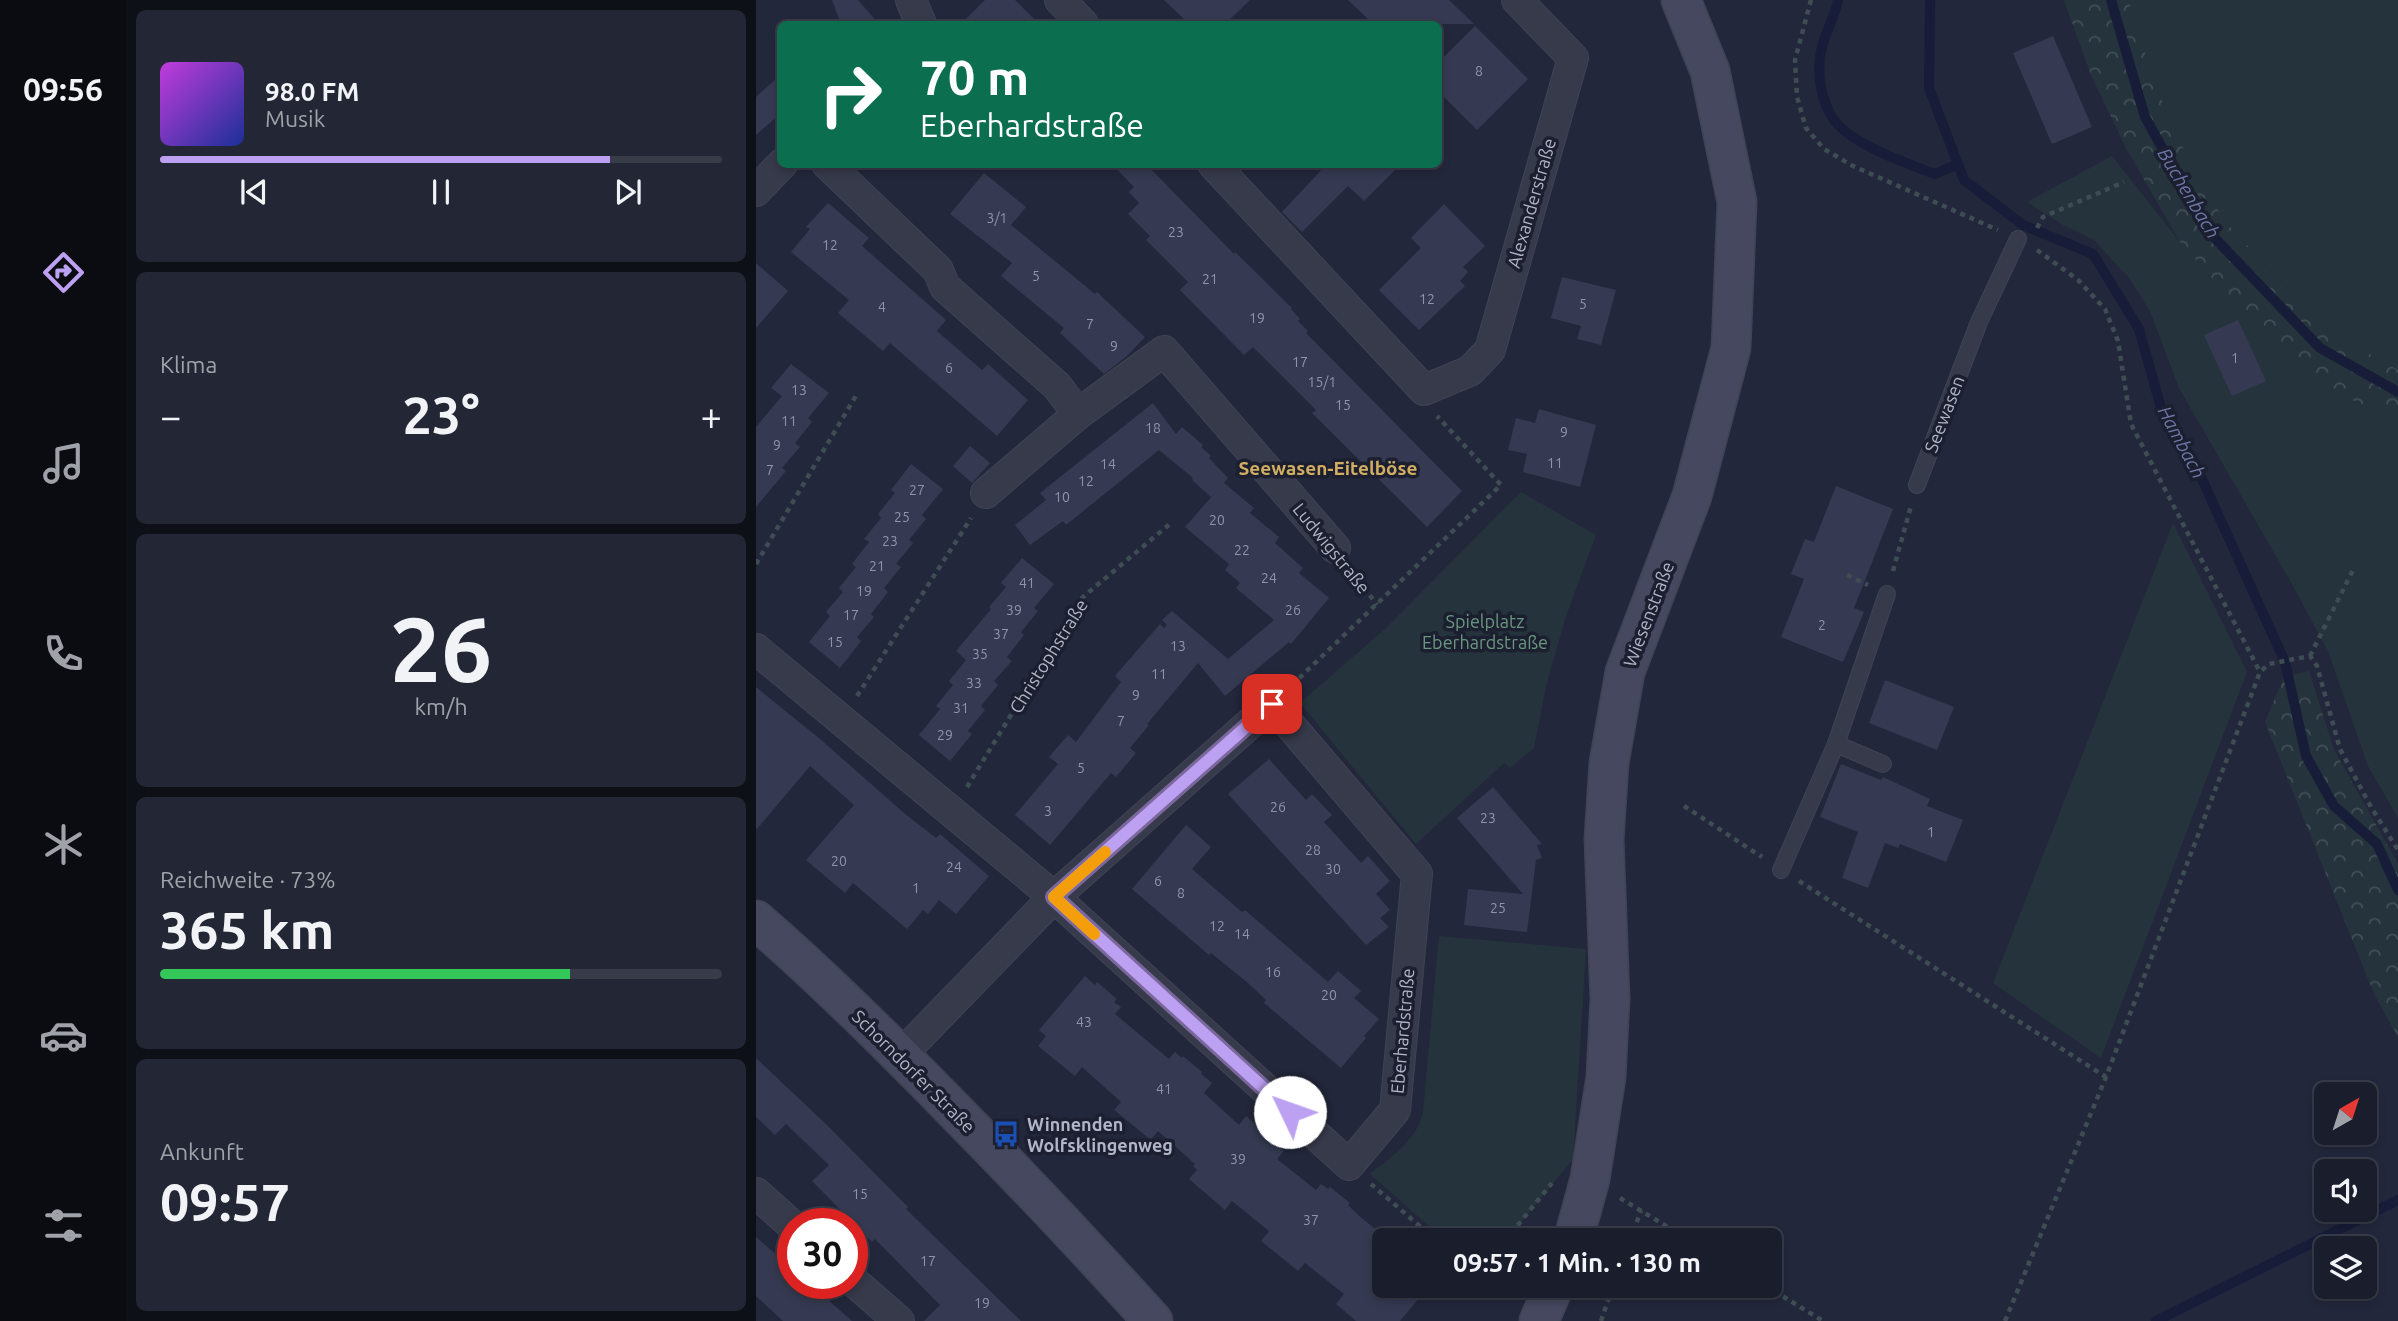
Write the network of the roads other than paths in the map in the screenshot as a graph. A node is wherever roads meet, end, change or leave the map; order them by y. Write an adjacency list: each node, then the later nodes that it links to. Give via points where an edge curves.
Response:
1 (911, 0): 5 (street)
2 (1060, 0): 6 (street)
3 (1517, 0): 9 (street, Alexanderstraße, via 1573,58 1490,349 1470,371 1424,390)
4 (1681, 0): 26 (street, Wiesenstraße, via 1710,71 1737,202 1731,348 1692,496 1625,672 1609,762 1604,839 1610,999 1606,1077 1590,1179)
5 (919, 21)
6 (1080, 21)
7 (778, 168): 10 (street)
8 (831, 168): 12 (street, via 938,270 945,288 1057,386)
9 (1217, 168)
10 (756, 191)
11 (2018, 239): 13 (lane, Seewasen, via 1979,322)
12 (1078, 414): 14 (street, Ludwigstraße); 15 (street, Ludwigstraße, via 1164,351)
13 (1917, 485)
14 (986, 493)
15 (1335, 548)
16 (1886, 594): 18 (lane)
17 (756, 649): 21 (street)
18 (1836, 744): 19 (lane); 20 (lane)
19 (1883, 764)
20 (1781, 870)
21 (1054, 897): 21 (street, Eberhardstraße, via 1272,704 1417,873 1395,1110 1349,1165); 23 (street)
22 (756, 920): 23 (street, Schorndorfer Straße)
23 (900, 1056): 30 (street, Schorndorfer Straße)
24 (756, 1193): 25 (street)
25 (777, 1212)
26 (1577, 1228)
27 (868, 1294): 29 (street)
28 (1549, 1298): 31 (street)
29 (899, 1321)
30 (1153, 1321)
31 (1539, 1321)

